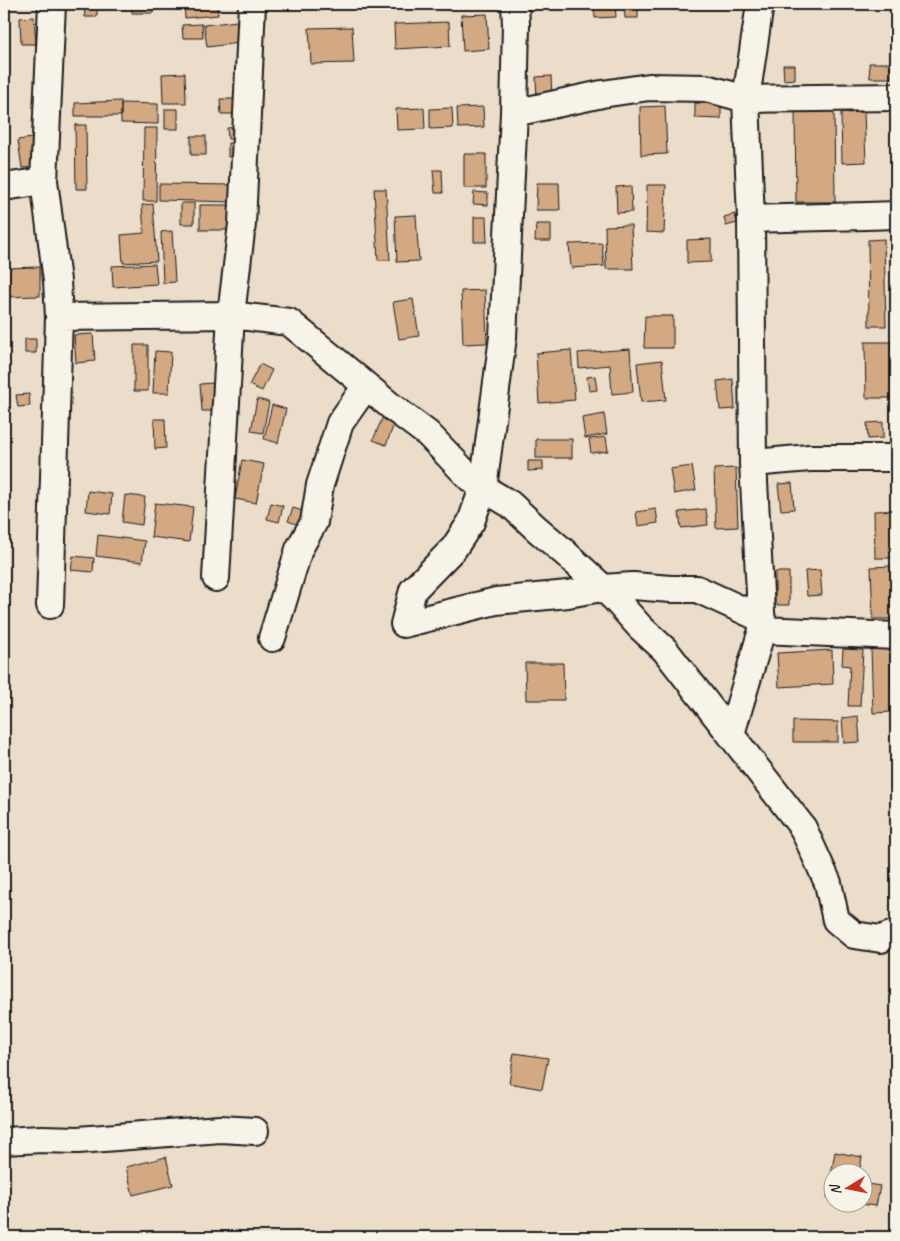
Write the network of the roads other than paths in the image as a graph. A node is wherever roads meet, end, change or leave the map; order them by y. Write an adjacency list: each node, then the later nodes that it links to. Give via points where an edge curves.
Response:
1 (52, 4): 8 (street)
2 (252, 4): 12 (street, via 242,224)
3 (515, 4): 7 (street)
4 (760, 4): 6 (street)
5 (896, 97): 6 (street)
6 (746, 99): 7 (street, via 706,88 649,87); 11 (street)
7 (514, 113): 17 (street, via 504,337)
8 (44, 182): 9 (street); 13 (street)
9 (4, 187)
10 (896, 214): 11 (street)
11 (751, 219): 16 (street)
12 (230, 315): 13 (street); 14 (street, via 289,322); 18 (street)
13 (59, 317): 20 (street)
14 (366, 386): 17 (street, via 428,434); 23 (street, via 340,423 320,485 314,522 299,549)
15 (896, 458): 16 (street, via 810,458)
16 (753, 464): 21 (street)
17 (482, 488): 19 (street, via 510,504); 19 (street, via 471,522 454,548 413,590 404,624 496,601)
18 (216, 578)
19 (602, 588): 21 (street, via 697,589); 24 (street, via 665,650)
20 (50, 605)
21 (762, 625): 22 (street); 24 (street)
22 (896, 636)
23 (272, 638)
24 (731, 734): 25 (street, via 803,828 828,883 836,920 854,936 881,939)
25 (896, 933)
26 (255, 1131): 27 (street, via 220,1129 78,1140)
27 (4, 1141)

